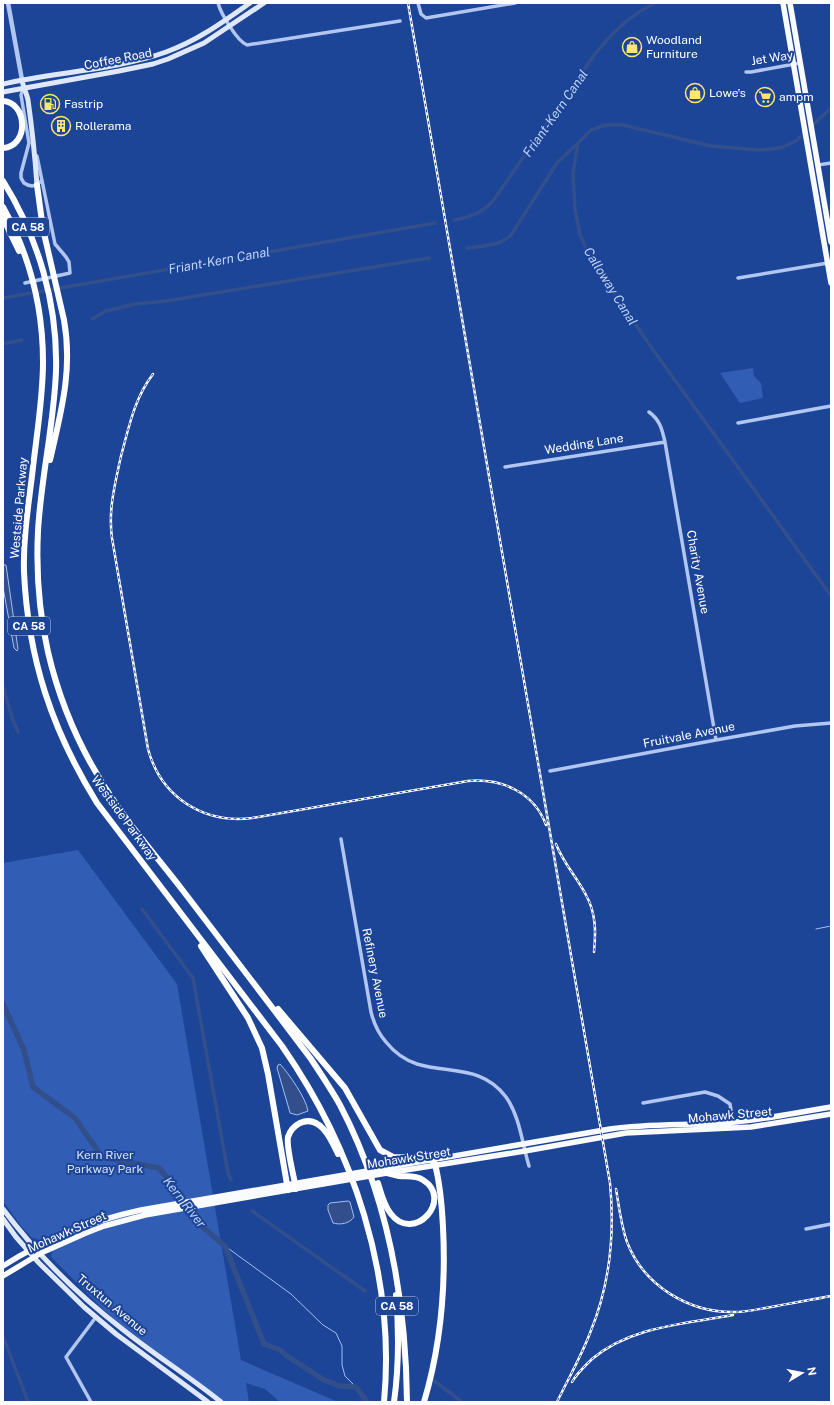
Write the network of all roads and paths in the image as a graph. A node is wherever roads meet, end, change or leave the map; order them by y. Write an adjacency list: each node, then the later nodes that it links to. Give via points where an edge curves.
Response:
1 (8, 3): 19 (street)
2 (218, 3): 9 (street, via 220,12)
3 (250, 3): 9 (main road, Coffee Road)
4 (264, 3): 11 (main road, Coffee Road)
5 (418, 3): 6 (street, via 423,16 432,18)
6 (515, 3)
7 (783, 3): 15 (main road)
8 (790, 3): 13 (main road)
9 (226, 20): 11 (street); 12 (main road, Coffee Road)
10 (400, 21): 11 (street, via 247,45)
11 (230, 26): 14 (main road, Coffee Road, via 192,48)
12 (185, 44): 14 (main road, via 183,49 155,59); 16 (main road, Coffee Road, via 151,57)
13 (800, 63): 15 (street, Jet Way); 24 (main road, via 811,122)
14 (153, 64): 18 (main road, Coffee Road)
15 (793, 65): 17 (street, Jet Way); 24 (main road, via 804,126)
16 (107, 66): 18 (main road, via 102,70 85,73); 19 (main road, Coffee Road)
17 (746, 72)
18 (84, 76): 21 (main road, Coffee Road)
19 (22, 80): 20 (main road, Coffee Road); 21 (main road)
20 (3, 84)
21 (23, 89): 22 (main road, Coffee Road); 30 (main road, via 28,98); 30 (street, via 21,94 28,143 21,178 30,186)
22 (3, 92)
23 (3, 101): 25 (highway, via 10,101 17,107 22,130 14,145)
24 (810, 139): 27 (main road); 28 (main road)
25 (3, 148)
26 (831, 163): 27 (street)
27 (818, 165): 31 (main road)
28 (811, 166): 31 (main road, via 816,171 821,199); 36 (main road)
29 (3, 181): 45 (highway, Westside Parkway / CA 58, via 27,224 35,245 45,277 55,337 54,404)
30 (40, 182): 38 (street, via 55,244 69,262 70,273); 45 (highway, via 43,230 67,335 68,358 66,383)
31 (825, 205): 34 (main road)
32 (3, 207): 35 (highway, Westside Parkway / CA 58)
33 (3, 218): 35 (highway, via 22,257)
34 (831, 242)
35 (27, 260): 50 (highway, Westside Parkway / CA 58, via 38,304 43,351 42,387 26,524 24,572 29,622 37,664 59,731 84,781 113,824)
36 (828, 263): 37 (street); 39 (main road)
37 (738, 278)
38 (25, 283)
39 (831, 283)
40 (831, 406): 42 (street)
41 (649, 412): 43 (street, Charity Avenue, via 661,424)
42 (738, 423)
43 (665, 442): 44 (street, Wedding Lane); 47 (street, Charity Avenue)
44 (505, 467)
45 (42, 493): 51 (highway, Westside Parkway / CA 58, via 37,560 40,605 54,676 75,734 88,761 119,809)
46 (831, 723): 47 (street, Fruitvale Avenue, via 795,726)
47 (716, 740): 48 (street, Fruitvale Avenue)
48 (550, 771)
49 (341, 839): 59 (street, Refinery Avenue, via 371,1012 377,1029 390,1047 406,1060 475,1074 497,1088 511,1106)
50 (178, 909): 65 (highway, via 248,1018 259,1042 268,1074); 68 (highway, Westside Parkway, via 274,1034 309,1087 345,1159)
51 (259, 989): 52 (highway, Westside Parkway, via 311,1058); 61 (highway, via 296,1028 339,1080 380,1150 395,1158 422,1158)
52 (340, 1104): 63 (highway, via 362,1144 391,1214 397,1220 407,1223 415,1223 425,1218 433,1204 429,1185 415,1176 398,1176); 72 (highway, Westside Parkway, via 368,1168)
53 (643, 1104): 56 (street, via 705,1092 718,1096 730,1104)
54 (831, 1107): 56 (main road, Mohawk Street)
55 (831, 1113): 57 (main road, Mohawk Street, via 751,1127)
56 (733, 1122): 57 (main road, Mohawk Street, via 650,1125)
57 (611, 1132): 58 (main road, Mohawk Street)
58 (594, 1134): 59 (main road, Mohawk Street); 60 (main road, Mohawk Street)
59 (523, 1143): 60 (street, Refinery Avenue); 61 (main road, Mohawk Street)
60 (525, 1151): 61 (main road, Mohawk Street); 62 (street, Refinery Avenue)
61 (434, 1163): 63 (main road, Mohawk Street); 63 (main road, Mohawk Street); 90 (highway, via 442,1215 444,1266 437,1348)
62 (529, 1166)
63 (382, 1172): 64 (main road, Mohawk Street)
64 (296, 1186): 65 (main road, Mohawk Street); 68 (highway, via 289,1136 293,1128 299,1124 315,1122 323,1128 335,1147)
65 (287, 1188): 66 (main road, Mohawk Street)
66 (211, 1200): 73 (main road, Mohawk Street, via 141,1210 100,1220 80,1226); 75 (main road, Mohawk Street, via 104,1226)
67 (3, 1209): 73 (main road, Truxtun Avenue)
68 (365, 1218): 80 (highway, Westside Parkway, via 379,1286)
69 (3, 1219): 74 (main road, Truxtun Avenue)
70 (831, 1224): 71 (street)
71 (806, 1229)
72 (387, 1230): 88 (highway, CA 58, via 397,1314 398,1348); 89 (highway, via 401,1302)
73 (35, 1247): 74 (main road, Mohawk Street); 75 (main road, Truxtun Avenue)
74 (28, 1251): 76 (main road, Truxtun Avenue); 77 (main road, Mohawk Street)
75 (41, 1253): 76 (main road, Mohawk Street); 81 (main road, Truxtun Avenue, via 111,1320)
76 (34, 1258): 78 (main road, Mohawk Street); 79 (main road, Truxtun Avenue)
77 (3, 1266)
78 (3, 1276)
79 (96, 1317): 82 (street, via 66,1356); 83 (main road, Truxtun Avenue)
80 (385, 1372): 86 (highway); 87 (highway)
81 (194, 1382): 83 (main road, via 206,1395); 85 (main road, Truxtun Avenue)
82 (91, 1402)
83 (208, 1402): 84 (main road)
84 (215, 1402)
85 (221, 1402)
86 (381, 1402)
87 (384, 1402)
88 (394, 1402)
89 (407, 1402)
90 (424, 1402)

